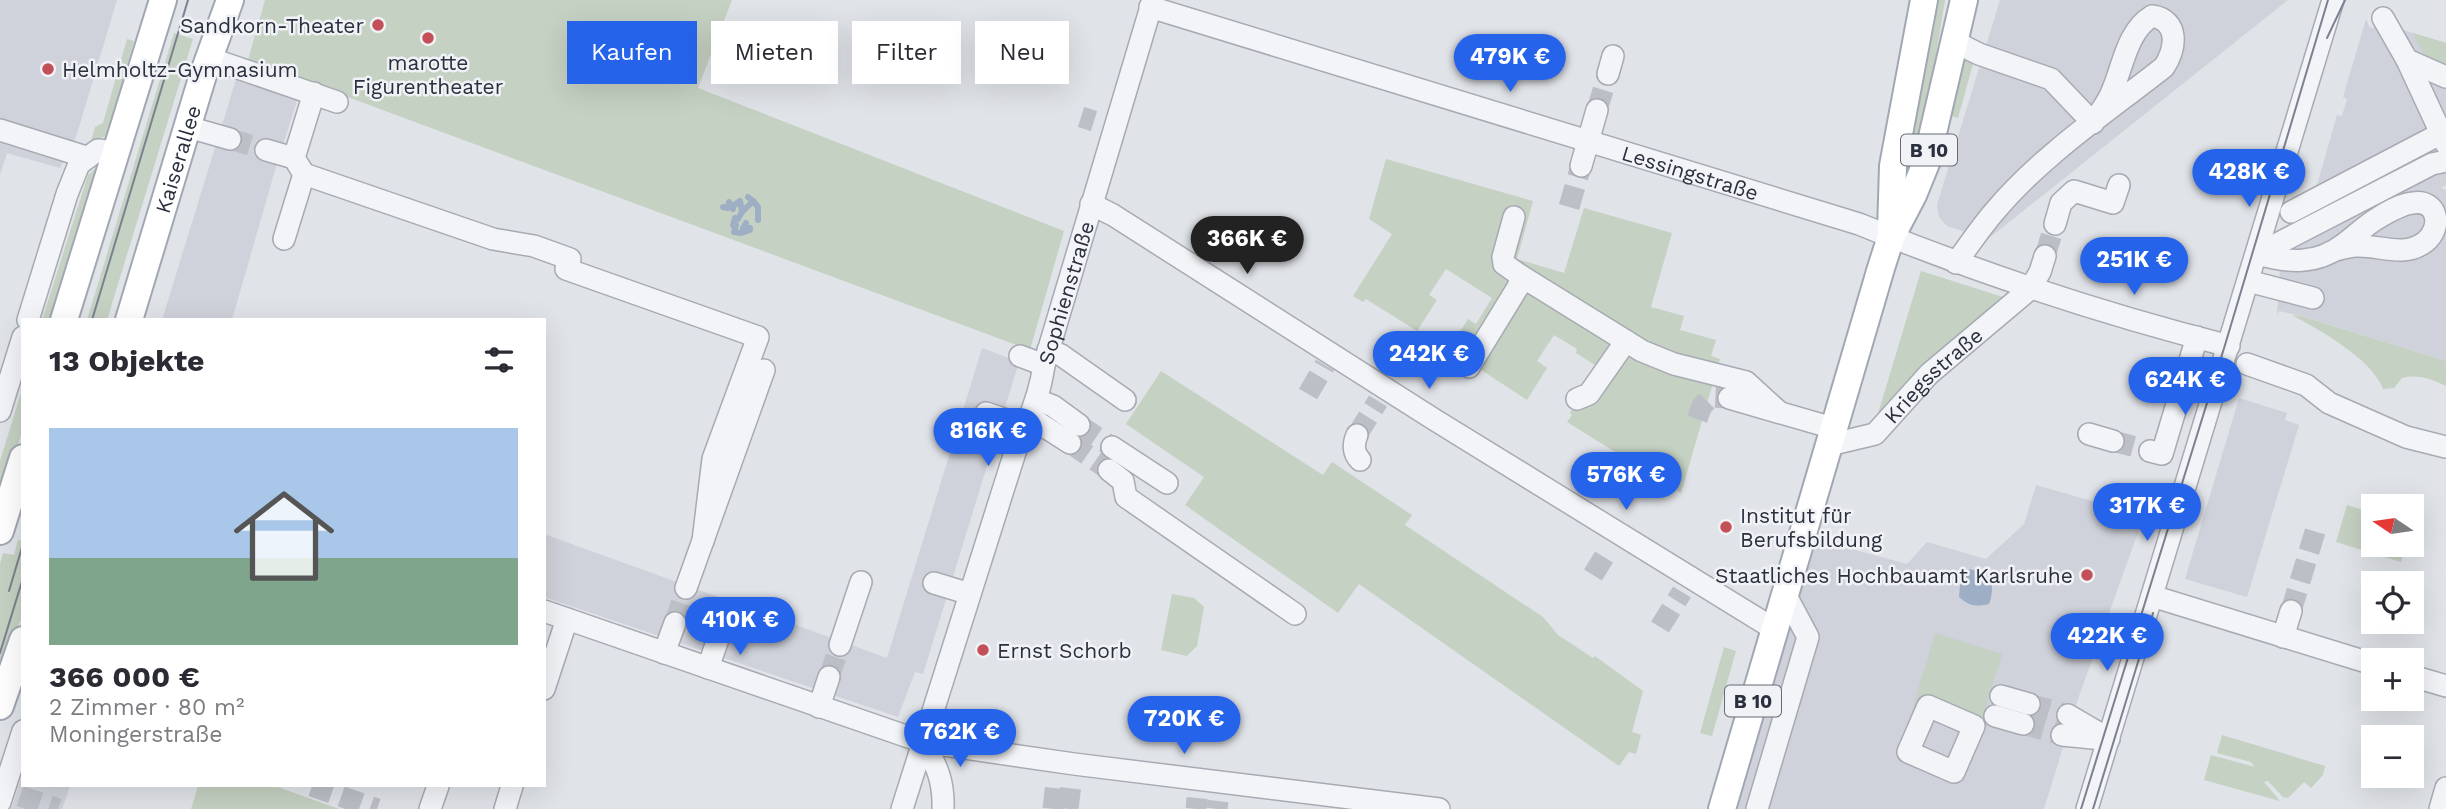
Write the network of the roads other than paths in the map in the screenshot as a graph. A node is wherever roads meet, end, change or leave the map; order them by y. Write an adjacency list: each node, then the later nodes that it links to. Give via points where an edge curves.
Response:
1 (163, 0): 22 (main road)
2 (230, 0): 9 (main road, Kaiserallee)
3 (1924, 0): 32 (main road, B 10, via 1893,166)
4 (1964, 0): 8 (main road, B 10)
5 (2333, 0): 36 (street)
6 (1152, 4): 19 (street, Lessingstraße); 28 (street, Sophienstraße, via 1104,124)
7 (2383, 18): 10 (street)
8 (1955, 42): 15 (street, via 2050,79); 32 (main road, B 10, via 1926,163)
9 (209, 58): 12 (street); 16 (main road, Kaiserallee)
10 (2407, 60): 11 (street); 20 (street)
11 (2446, 77)
12 (314, 93): 13 (street); 26 (street)
13 (337, 102)
14 (1597, 110): 19 (street)
15 (2093, 123): 15 (street, via 2112,93 2136,30 2152,16 2165,20 2173,33 2171,57); 38 (street, via 1996,209)
16 (188, 127): 18 (street); 45 (main road, Kaiserallee)
17 (0, 130): 23 (street)
18 (230, 139)
19 (1583, 139): 25 (street); 32 (street, Lessingstraße, via 1859,223)
20 (2443, 140): 29 (street)
21 (266, 150): 26 (street)
22 (117, 152): 23 (street, via 97,150); 44 (main road)
23 (86, 157): 43 (street, via 67,194)
24 (2446, 161): 34 (street)
25 (1575, 164)
26 (299, 166): 33 (street); 77 (street, via 493,239 534,246 570,259 566,269 758,337 709,451)
27 (2119, 185): 31 (street, via 2113,203 2074,191 2061,203)
28 (1091, 204): 51 (street, Sophienstraße); 89 (street, via 1608,537 1687,585)
29 (2291, 212)
30 (1514, 217): 39 (street, via 1503,257 1504,264)
31 (2055, 224)
32 (1891, 237): 38 (street, Lessingstraße); 65 (main road, B 10)
33 (284, 239)
34 (2277, 244)
35 (2336, 250): 36 (street, via 2301,261)
36 (2257, 254): 40 (street)
37 (2045, 256): 41 (street)
38 (1956, 263): 41 (street, Lessingstraße)
39 (1521, 276): 47 (street); 53 (street)
40 (2248, 282): 42 (street); 49 (street)
41 (2030, 289): 46 (street, Lessingstraße); 65 (street, Kriegsstraße, via 1929,374 1875,434)
42 (2313, 298)
43 (29, 318)
44 (65, 318)
45 (130, 318)
46 (2197, 337): 49 (street, Lessingstraße); 69 (street, via 2162,454)
47 (1626, 341): 56 (street, via 1589,394); 59 (street, via 1660,359 1746,382)
48 (21, 343): 58 (street)
49 (2229, 346): 75 (street)
50 (1020, 356): 51 (street)
51 (1046, 357): 57 (street, via 1061,355); 61 (street, Sophienstraße)
52 (2247, 364): 68 (street, via 2306,385 2329,402 2406,437)
53 (1469, 367)
54 (764, 370): 77 (street)
55 (1729, 398): 59 (street)
56 (1577, 399)
57 (1125, 400)
58 (0, 411)
59 (1779, 412): 65 (street)
60 (986, 413): 61 (street)
61 (1032, 415): 62 (street, via 1053,406); 82 (street, Sophienstraße, via 1017,446)
62 (1075, 434)
63 (2089, 434): 66 (street)
64 (1357, 435): 70 (street, via 1354,451)
65 (1831, 437): 81 (main road, B 10)
66 (2113, 440)
67 (1112, 447): 73 (street)
68 (2446, 447)
69 (2150, 451)
70 (1360, 460)
71 (21, 464): 76 (main road)
72 (1108, 470): 86 (street, via 1123,481 1126,497)
73 (1167, 483)
74 (2147, 511): 75 (street)
75 (2176, 520): 83 (street)
76 (0, 531)
77 (703, 541): 80 (street)
78 (861, 582): 92 (street)
79 (934, 583): 82 (street)
80 (687, 588)
81 (1784, 592): 89 (main road, B 10); 120 (street, via 1809,627)
82 (970, 594): 108 (street, Sophienstraße)
83 (2152, 596): 90 (street); 106 (street)
84 (2291, 611): 90 (street)
85 (546, 612): 87 (street)
86 (1295, 614)
87 (567, 619): 94 (street); 99 (street)
88 (675, 623): 94 (street)
89 (1774, 629): 119 (main road, B 10)
90 (2283, 637): 95 (street)
91 (724, 641): 96 (street)
92 (840, 645)
93 (21, 646): 101 (main road)
94 (664, 653): 96 (street)
95 (2361, 660)
96 (713, 670): 103 (street, via 767,696)
97 (829, 677): 103 (street)
98 (2424, 680): 100 (street)
99 (546, 682)
100 (2446, 686)
101 (0, 706)
102 (1998, 706): 104 (street)
103 (819, 707): 108 (street)
104 (2026, 714)
105 (2065, 725): 106 (street)
106 (2109, 739): 121 (street)
107 (21, 740): 112 (street)
108 (923, 742): 113 (street, via 1065,773); 116 (street, Sophienstraße); 117 (street, via 938,769)
109 (438, 787): 114 (street)
110 (512, 787): 115 (street)
111 (2446, 788): 122 (street)
112 (8, 800)
113 (1378, 805): 118 (street)
114 (430, 809)
115 (505, 809)
116 (902, 809)
117 (943, 809)
118 (1440, 809)
119 (1722, 809)
120 (1757, 809)
121 (2087, 809)
122 (2440, 809)

